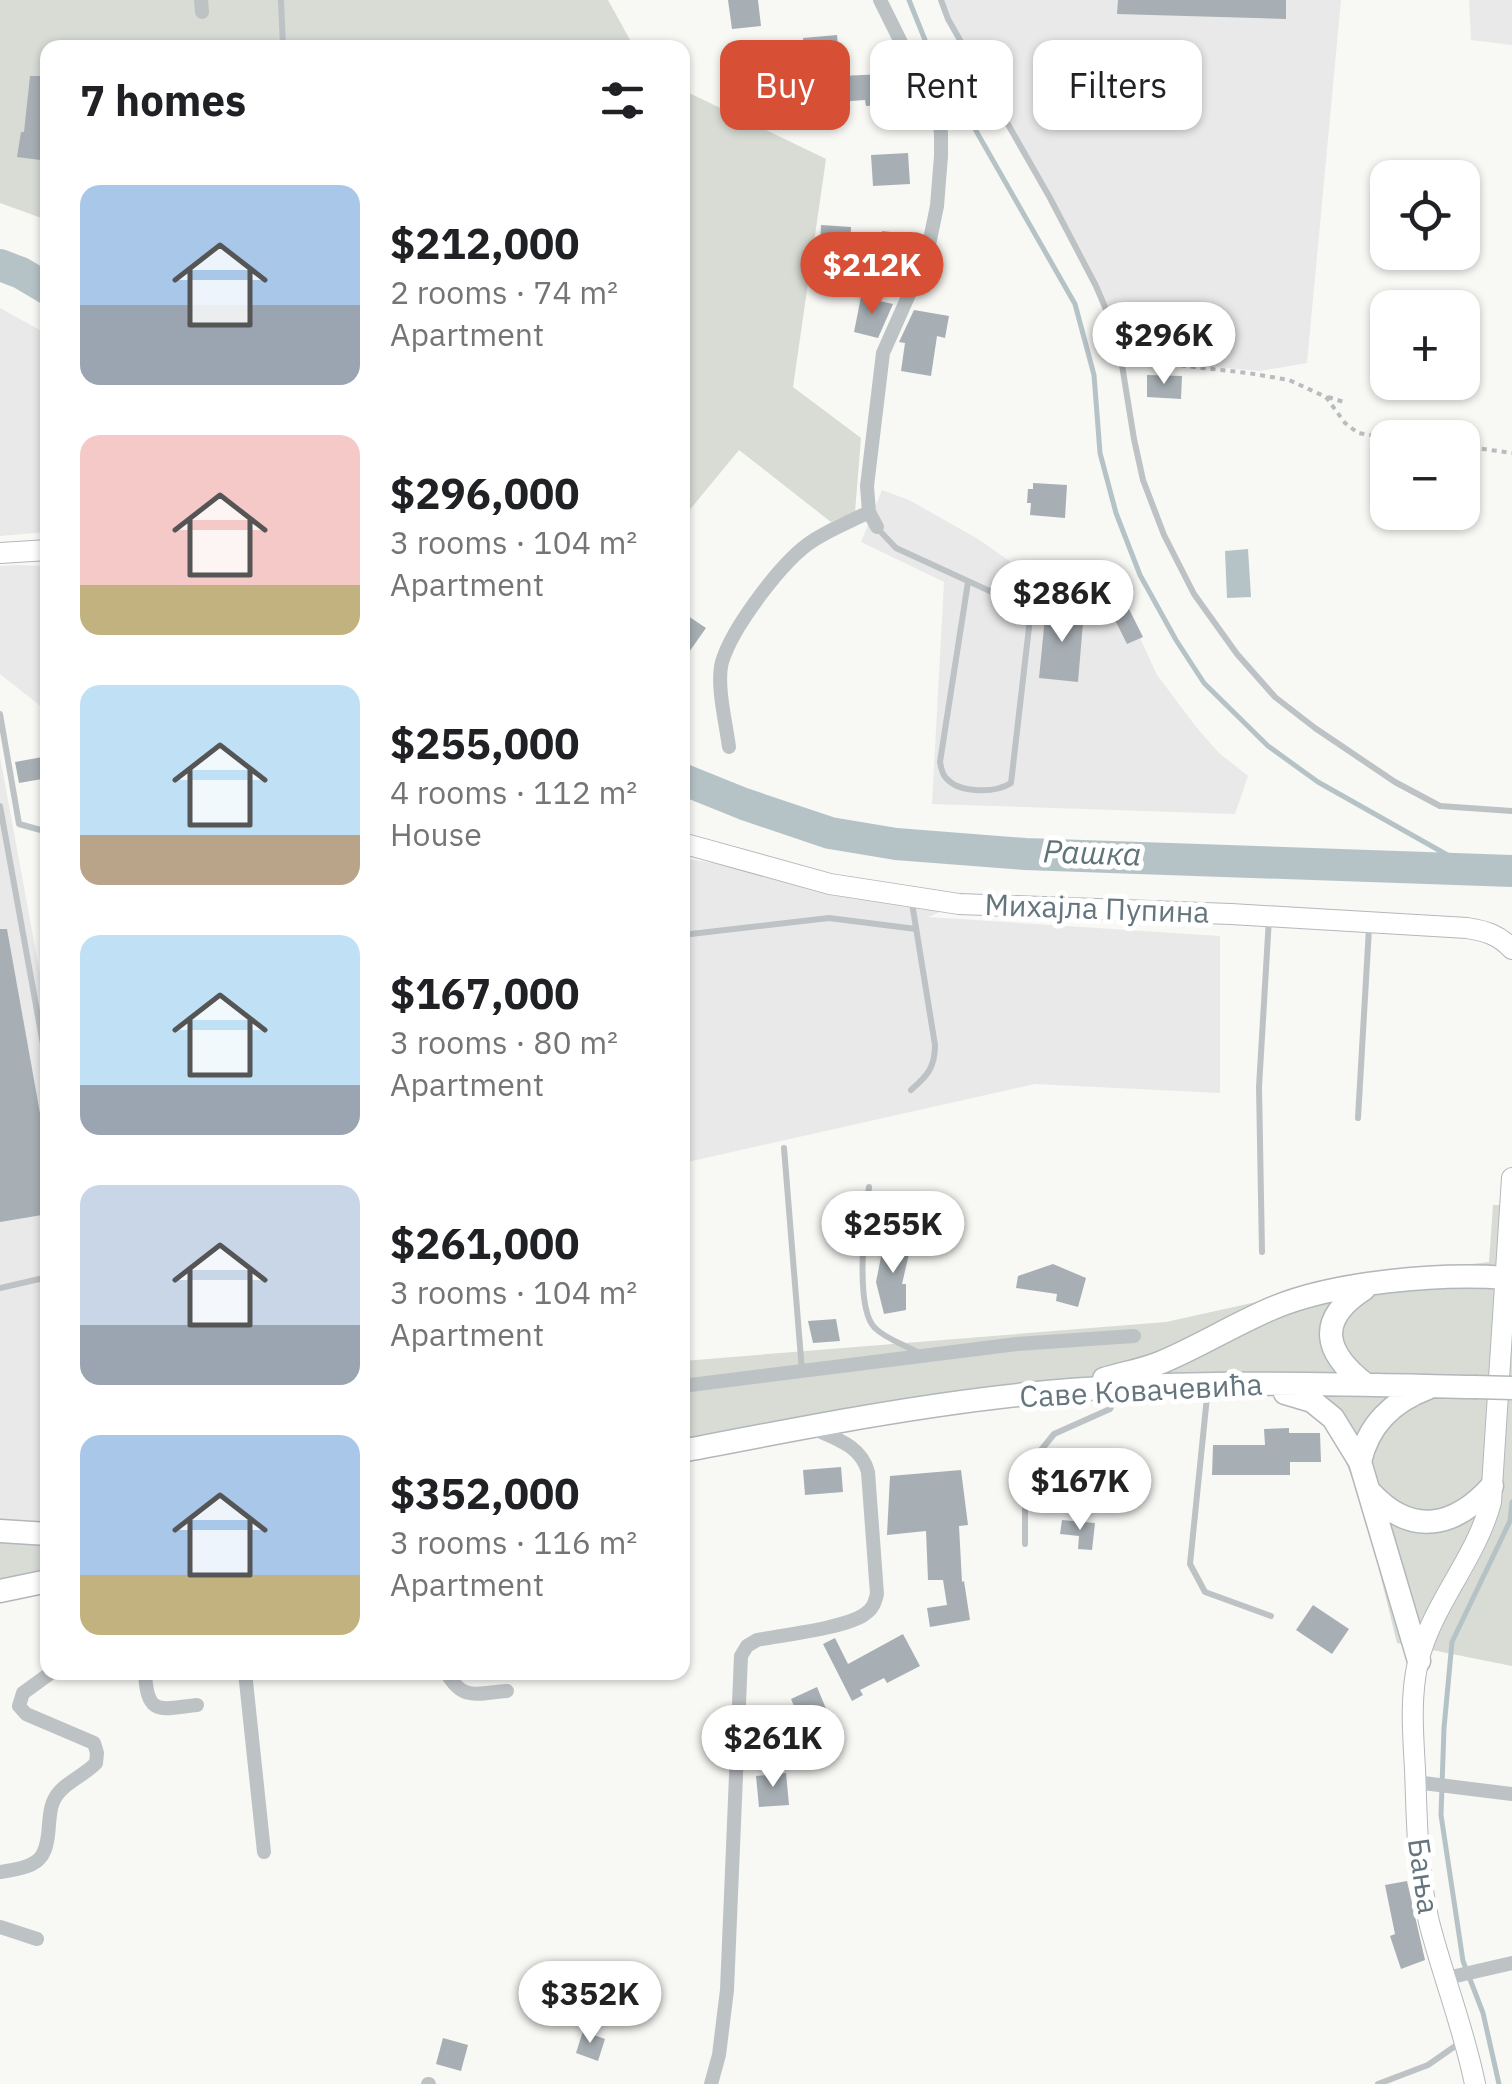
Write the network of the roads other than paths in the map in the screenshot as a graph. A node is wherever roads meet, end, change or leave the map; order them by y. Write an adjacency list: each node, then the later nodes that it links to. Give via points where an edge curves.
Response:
1 (281, 0): 4 (lane)
2 (880, 0): 5 (street, via 938,117 940,156 927,254 883,353)
3 (941, 0): 15 (lane, via 1112,321 1144,480 1194,594 1274,696 1315,728 1440,806)
4 (284, 40)
5 (869, 512): 6 (street); 13 (street, via 796,554 744,617 720,678)
6 (877, 527): 9 (lane, via 896,548)
7 (40, 550): 8 (street)
8 (0, 553)
9 (968, 582): 10 (lane); 10 (lane, via 940,762 948,781 962,788 1000,790 1010,783)
10 (1031, 610): 11 (lane, via 1036,590)
11 (1098, 610)
12 (0, 714): 16 (lane, via 19,824)
13 (729, 747)
14 (0, 806): 24 (lane)
15 (1512, 811)
16 (40, 830)
17 (690, 845): 18 (street, Михајла Пупина, via 830,884)
18 (911, 896): 19 (street, Михајла Пупина, via 959,904); 21 (lane)
19 (1270, 916): 20 (street, Михајла Пупина); 30 (lane, via 1259,1087)
20 (1369, 922): 23 (street, Михајла Пупина, via 1467,928); 26 (lane)
21 (916, 929): 22 (lane, via 830,918); 25 (lane, via 935,1059 930,1074)
22 (690, 934)
23 (1512, 947)
24 (40, 1028)
25 (910, 1090)
26 (1358, 1118)
27 (784, 1148): 37 (lane)
28 (1512, 1178): 31 (street)
29 (869, 1187): 36 (lane, via 864,1304 874,1328)
30 (1262, 1252)
31 (1509, 1278): 33 (main road); 49 (street, Бања)
32 (40, 1279): 34 (lane)
33 (1371, 1284): 38 (main road, via 1338,1309 1331,1327 1340,1362); 45 (main road, via 1290,1302 1164,1361)
34 (0, 1288)
35 (1134, 1336): 36 (street)
36 (923, 1356): 37 (street)
37 (802, 1371): 39 (street)
38 (1365, 1384): 41 (main road, Саве Ковачевића); 42 (main road, Саве Ковачевића)
39 (690, 1385)
40 (1208, 1386): 41 (main road, Саве Ковачевића); 43 (main road, Саве Ковачевића); 56 (lane, via 1190,1564 1205,1592)
41 (1242, 1386): 48 (main road, via 1312,1401 1342,1429)
42 (1433, 1386): 44 (main road, Саве Ковачевића, bridge); 48 (main road, via 1384,1415)
43 (1122, 1388): 45 (main road, Саве Ковачевића); 53 (lane, via 1110,1409 1054,1434 1025,1470)
44 (1512, 1388)
45 (1052, 1392): 46 (main road, Саве Ковачевића)
46 (810, 1426): 47 (main road, Саве Ковачевића); 73 (street, via 865,1460 877,1594 863,1616 757,1640 741,1656 727,1990)
47 (690, 1449)
48 (1360, 1462): 50 (main road)
49 (1492, 1486): 50 (main road, via 1458,1515 1429,1522 1392,1511); 57 (street, Бања, via 1485,1519)
50 (1370, 1492): 57 (main road)
51 (0, 1531): 52 (main road)
52 (40, 1534)
53 (1025, 1544)
54 (40, 1582): 55 (main road)
55 (0, 1590)
56 (1271, 1616)
57 (1418, 1661): 64 (street, Бања, via 1414,1711)
58 (41, 1680): 67 (street, via 19,1706 94,1743 96,1763 52,1803 42,1860)
59 (145, 1680): 63 (street, via 152,1704)
60 (246, 1680): 66 (street)
61 (451, 1680): 62 (street, via 465,1693)
62 (507, 1692)
63 (197, 1706)
64 (1425, 1783): 65 (street); 71 (street, Бања, via 1419,1870 1430,1924)
65 (1512, 1794)
66 (264, 1852)
67 (0, 1872)
68 (0, 1926): 69 (street)
69 (37, 1939)
70 (1512, 1963): 71 (street)
71 (1454, 1976): 72 (street, Бања)
72 (1466, 2038): 74 (lane, via 1428,2065); 75 (street, Бања)
73 (711, 2084)
74 (1378, 2084)
75 (1475, 2084)

